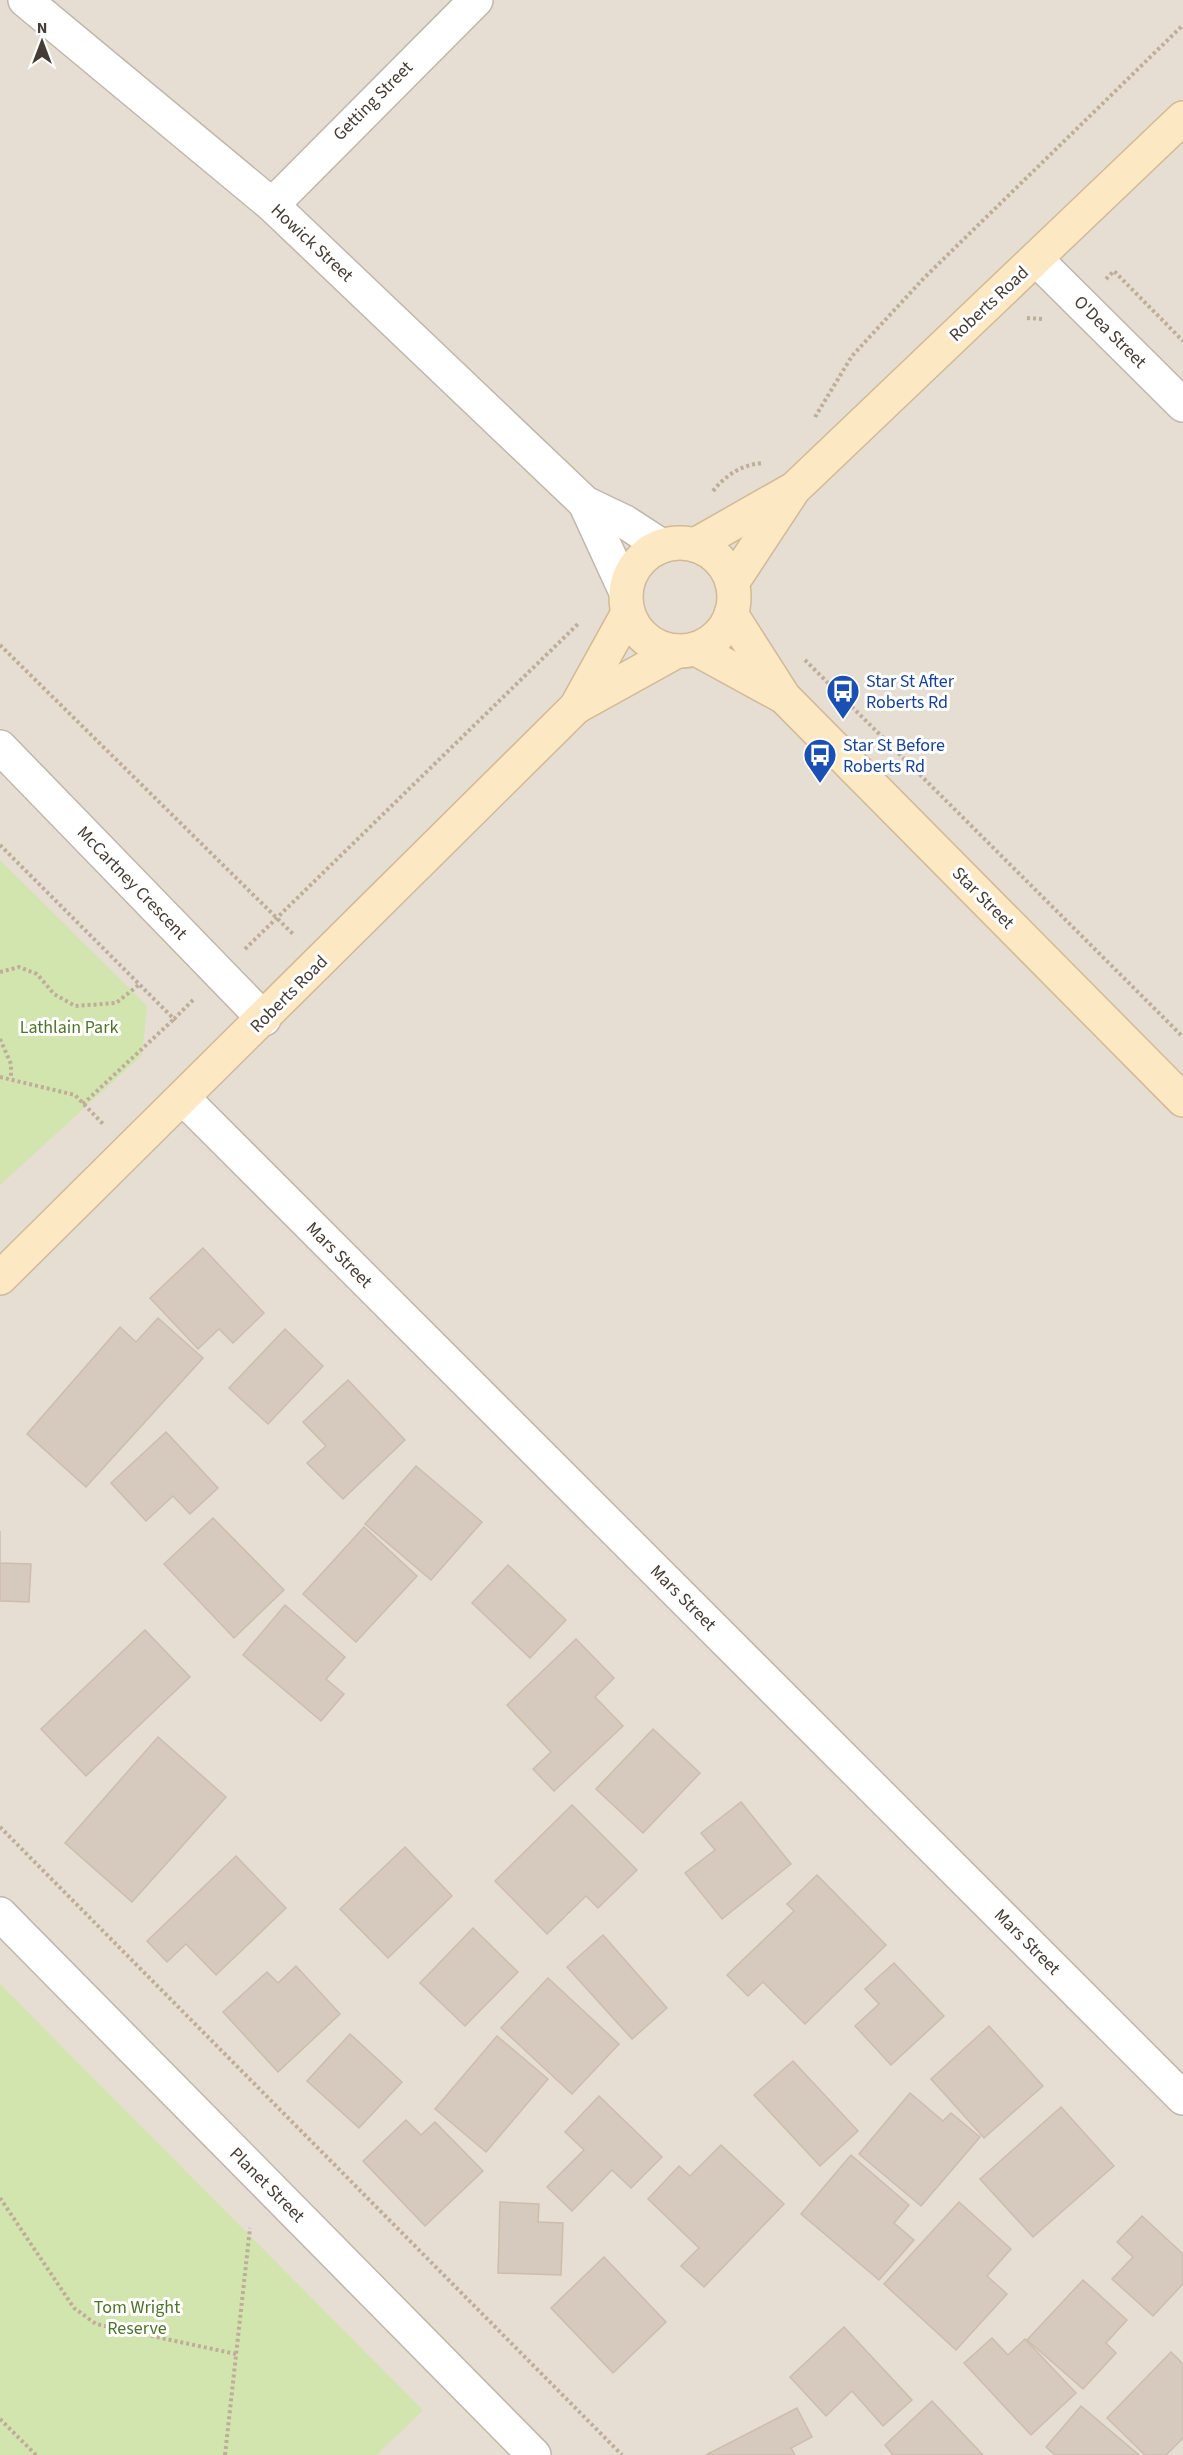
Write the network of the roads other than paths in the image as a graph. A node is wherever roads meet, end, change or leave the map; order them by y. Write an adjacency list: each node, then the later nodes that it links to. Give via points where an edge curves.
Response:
1 (25, 0): 4 (street, Howick Street)
2 (476, 0): 4 (street, Getting Street)
3 (1183, 118): 5 (main road, Roberts Road)
4 (272, 205): 8 (street, Howick Street)
5 (1036, 260): 6 (street, O'Dea Street); 7 (main road, Roberts Road)
6 (1183, 405)
7 (794, 489): 9 (main road, Roberts Road); 11 (main road, Roberts Road)
8 (585, 503): 10 (street, Howick Street, via 626,522); 12 (street, Howick Street)
9 (695, 545): 10 (main road); 11 (main road, via 712,553 725,566)
10 (662, 546): 12 (main road, via 638,563)
11 (732, 599): 13 (main road, via 723,629 711,641); 14 (main road, Star Street)
12 (627, 601): 13 (main road, via 635,628 647,640 661,648); 15 (main road, Roberts Road)
13 (687, 650): 14 (main road, Star Street); 15 (main road, Roberts Road)
14 (784, 697): 19 (main road, Star Street)
15 (576, 707): 17 (main road, Roberts Road)
16 (0, 747): 17 (street, McCartney Crescent)
17 (264, 1019): 18 (main road, Roberts Road)
18 (183, 1098): 20 (main road, Roberts Road); 22 (street, Mars Street)
19 (1183, 1100)
20 (0, 1278)
21 (0, 1914): 23 (street, Planet Street)
22 (1183, 2098)
23 (534, 2455)

